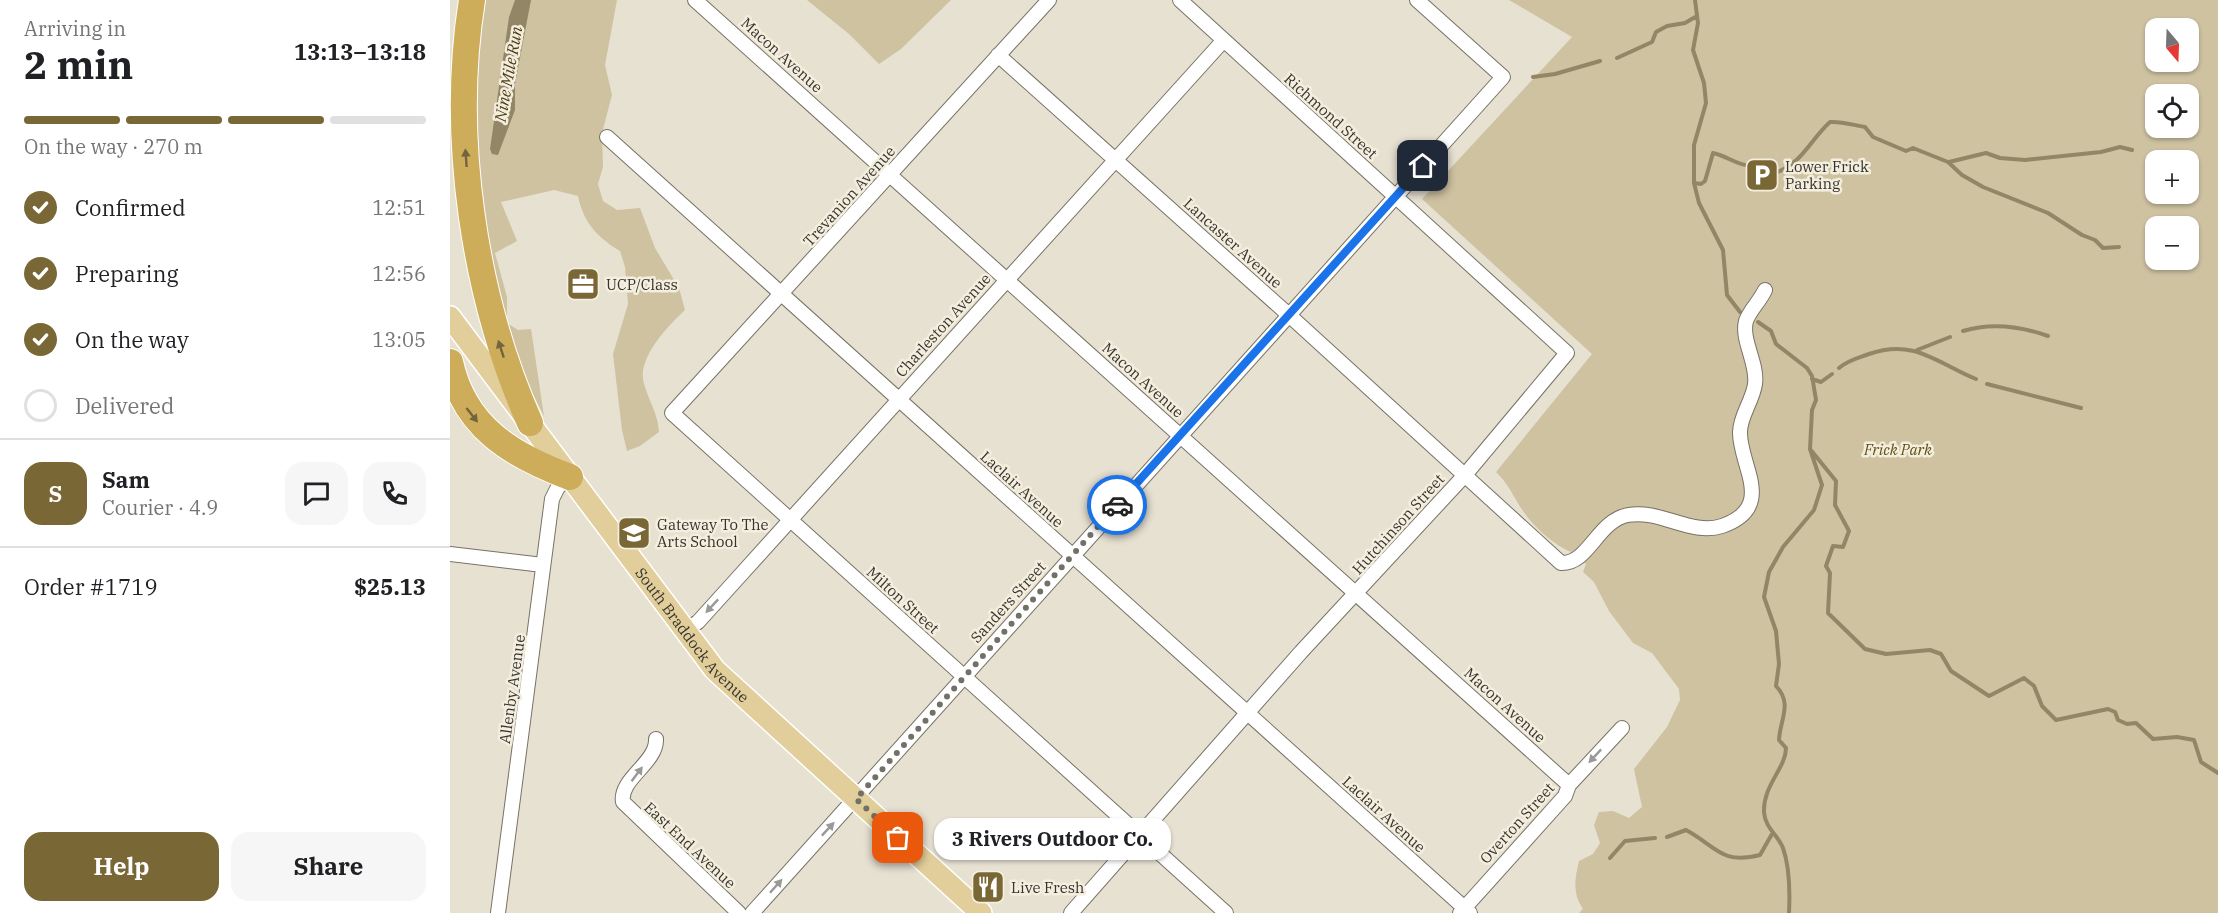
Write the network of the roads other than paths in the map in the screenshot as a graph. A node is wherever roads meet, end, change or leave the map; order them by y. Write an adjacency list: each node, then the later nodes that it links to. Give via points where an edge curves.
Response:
1 (472, 0): 21 (highway, one-way to 1, via 497,337 471,214 464,96)
2 (696, 0): 10 (street, Macon Avenue)
3 (1049, 0): 7 (street, Trevanion Avenue)
4 (1180, 0): 6 (street, Richmond Street)
5 (1417, 0): 11 (street, Sanders Street, via 1503,77)
6 (1223, 40): 9 (street, Charleston Avenue); 11 (street, Richmond Street)
7 (998, 55): 9 (street, Lancaster Avenue); 10 (street, Trevanion Avenue)
8 (607, 137): 14 (street, Laclair Avenue)
9 (1114, 159): 12 (street, Charleston Avenue); 15 (street, Lancaster Avenue)
10 (891, 176): 12 (street, Macon Avenue); 14 (street, Trevanion Avenue)
11 (1396, 196): 15 (street, Sanders Street); 17 (street, Richmond Street)
12 (1006, 280): 19 (street, Charleston Avenue); 22 (street, Macon Avenue)
13 (1765, 290): 23 (street, Lancaster Avenue, via 1746,323 1756,382 1739,430 1752,480 1747,508 1737,519 1721,527 1701,527 1649,513 1626,515 1608,524 1580,557 1561,563)
14 (782, 295): 19 (street, Laclair Avenue); 20 (street, Trevanion Avenue)
15 (1290, 316): 22 (street, Sanders Street); 23 (street, Lancaster Avenue)
16 (450, 317): 21 (main road, South Braddock Avenue)
17 (1567, 353): 23 (street, Hutchinson Street)
18 (450, 362): 24 (highway, one-way to 24, via 460,396 477,422 540,466)
19 (898, 400): 25 (street, Charleston Avenue); 27 (street, Laclair Avenue)
20 (672, 413): 25 (street, Milton Street)
21 (530, 423): 24 (main road, South Braddock Avenue)
22 (1181, 436): 27 (street, Sanders Street); 29 (street, Macon Avenue)
23 (1465, 475): 29 (street, Hutchinson Street)
24 (570, 477): 28 (street, Allenby Avenue, via 554,492); 30 (main road, South Braddock Avenue)
25 (791, 520): 30 (street, Charleston Avenue, one-way to 30, via 698,622); 31 (street, Milton Street)
26 (450, 554): 28 (street)
27 (1072, 555): 31 (street, Sanders Street); 32 (street, Laclair Avenue)
28 (543, 565): 39 (street, Allenby Avenue)
29 (1356, 594): 32 (street, Hutchinson Street); 35 (street, Macon Avenue)
30 (686, 630): 36 (main road, South Braddock Avenue, via 715,670)
31 (964, 677): 36 (street, Sanders Street); 37 (street, Milton Street)
32 (1249, 714): 37 (street, Hutchinson Street); 38 (street, Laclair Avenue)
33 (1622, 728): 35 (street, Overton Street, one-way to 35)
34 (656, 739): 40 (street, East End Avenue, one-way to 34, via 627,809 622,796 653,752)
35 (1571, 792): 38 (street, Overton Street)
36 (856, 799): 41 (street, Sanders Street, one-way to 36); 42 (main road, South Braddock Avenue)
37 (1139, 835): 43 (street, Hutchinson Street); 44 (street, Milton Street)
38 (1465, 911)
39 (498, 913)
40 (738, 913)
41 (752, 913)
42 (981, 913)
43 (1071, 913)
44 (1226, 913)

